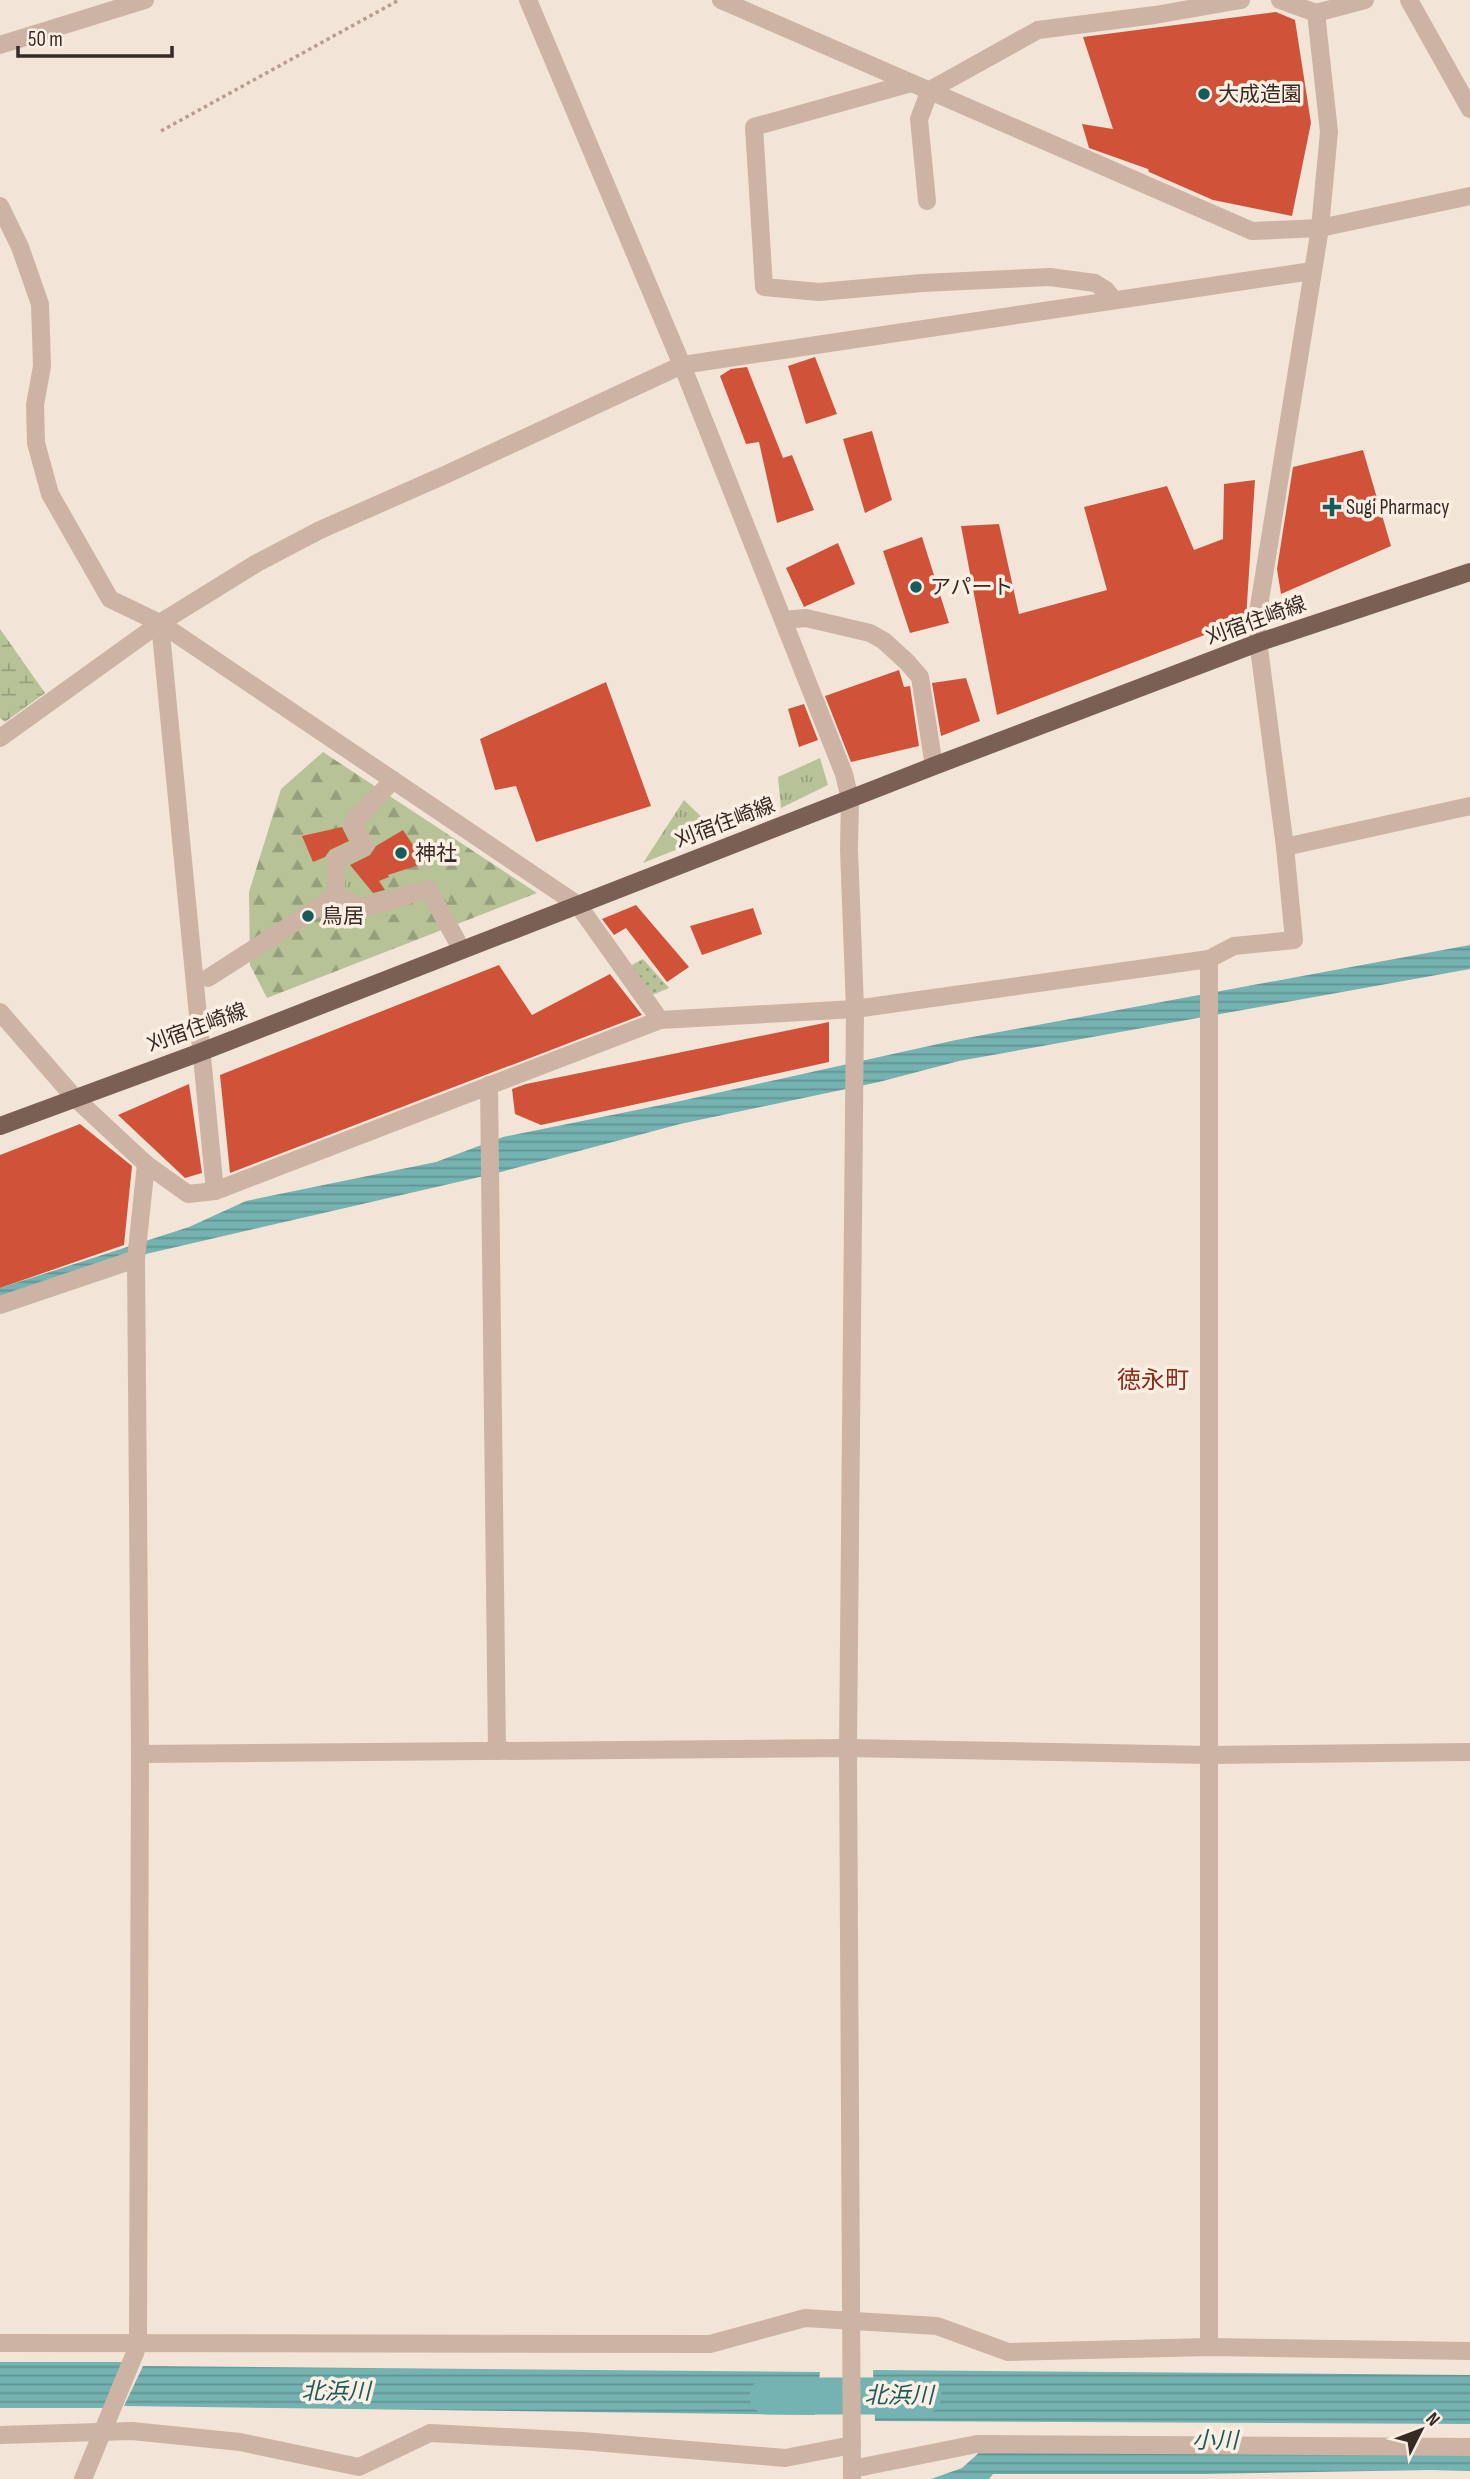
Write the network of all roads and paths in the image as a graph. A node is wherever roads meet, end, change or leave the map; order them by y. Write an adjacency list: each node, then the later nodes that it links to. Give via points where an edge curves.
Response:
1 (145, 0): 11 (street)
2 (399, 0): 15 (path)
3 (528, 0): 22 (street)
4 (721, 0): 12 (street)
5 (1241, 0): 9 (street)
6 (1280, 0): 10 (street)
7 (1365, 0): 10 (street)
8 (1409, 0): 14 (street)
9 (1154, 7): 13 (street, via 1038,30)
10 (1316, 13): 19 (street, via 1329,132)
11 (0, 45)
12 (911, 83): 13 (street); 21 (street, via 754,127 764,287 819,292 1050,276 1095,283)
13 (930, 90): 17 (street, via 919,119); 19 (street, via 1252,231)
14 (1470, 108)
15 (161, 131)
16 (1470, 196): 19 (street)
17 (927, 201)
18 (0, 206): 25 (street, via 40,304 42,366 36,430 50,494 110,599)
19 (1320, 228): 20 (street)
20 (1312, 271): 21 (street); 26 (street, via 1256,625)
21 (1114, 300): 22 (street)
22 (682, 365): 24 (street); 25 (street, via 320,530)
23 (1470, 572): 26 (main road, 刈宿住崎線)
24 (784, 620): 28 (street, via 806,618 870,633 907,662 920,677); 30 (street)
25 (160, 623): 27 (street); 29 (street); 41 (street)
26 (1260, 642): 28 (main road, 刈宿住崎線); 32 (street)
27 (0, 738)
28 (933, 766): 30 (main road, 刈宿住崎線)
29 (393, 780): 33 (street, via 352,824 365,845 337,860); 34 (street)
30 (850, 799): 34 (main road, 刈宿住崎線); 38 (street)
31 (1470, 806): 32 (street)
32 (1285, 847): 36 (street, via 1294,940 1234,946)
33 (335, 896): 35 (street, via 363,908 428,890); 37 (street)
34 (578, 905): 40 (street); 41 (main road, 刈宿住崎線)
35 (457, 941)
36 (1209, 959): 38 (street); 53 (street)
37 (208, 978)
38 (855, 1009): 40 (street); 49 (street)
39 (0, 1012): 43 (street)
40 (660, 1020): 42 (street)
41 (201, 1052): 43 (main road, 刈宿住崎線); 46 (street)
42 (489, 1084): 46 (street); 50 (street)
43 (74, 1097): 44 (main road, 刈宿住崎線); 45 (street)
44 (0, 1126)
45 (146, 1164): 46 (street, via 188,1194); 47 (street)
46 (215, 1191)
47 (136, 1259): 48 (street); 52 (street)
48 (0, 1305)
49 (848, 1748): 50 (street); 53 (street); 54 (street)
50 (497, 1751): 52 (street)
51 (1470, 1752): 53 (street)
52 (140, 1754): 57 (street)
53 (1208, 1755): 56 (street)
54 (852, 2329): 56 (street, via 937,2326 1008,2352); 57 (street, via 805,2318 710,2344); 60 (street)
55 (0, 2343): 57 (street)
56 (1209, 2347): 58 (street)
57 (136, 2349): 63 (street, bridge)
58 (1470, 2351)
59 (0, 2435): 60 (street, via 132,2431 240,2442 359,2466 430,2433 785,2458)
60 (852, 2445): 62 (street)
61 (1470, 2447): 62 (street, via 977,2444)
62 (852, 2474)
63 (83, 2479)

